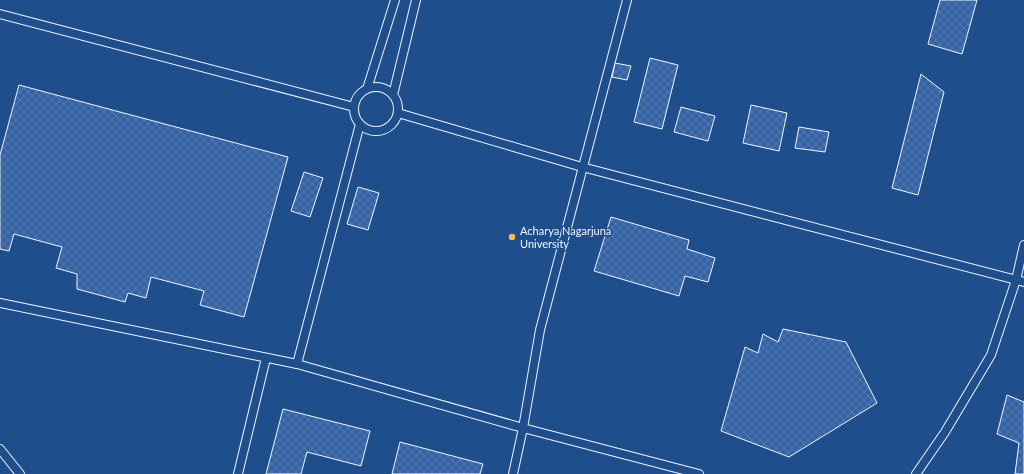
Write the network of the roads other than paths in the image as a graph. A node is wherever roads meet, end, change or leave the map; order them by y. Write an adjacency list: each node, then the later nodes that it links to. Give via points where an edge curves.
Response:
1 (395, 0): 5 (lane)
2 (416, 0): 6 (lane)
3 (627, 0): 10 (lane)
4 (0, 14): 7 (lane)
5 (368, 89): 6 (lane, via 381,87); 7 (lane, via 358,96)
6 (393, 94): 8 (lane)
7 (354, 107): 9 (lane)
8 (398, 113): 9 (lane, via 396,120 386,129 372,131); 10 (lane)
9 (360, 124): 15 (lane)
10 (582, 167): 12 (lane); 16 (lane, via 540,330)
11 (1024, 245): 12 (lane)
12 (1020, 281): 22 (lane, via 991,355 945,432)
13 (0, 303): 14 (lane)
14 (266, 358): 15 (lane); 19 (lane)
15 (297, 364): 16 (lane)
16 (523, 428): 20 (lane); 21 (lane)
17 (0, 450): 18 (lane)
18 (20, 474)
19 (238, 474)
20 (513, 474)
21 (700, 474)
22 (916, 474)

